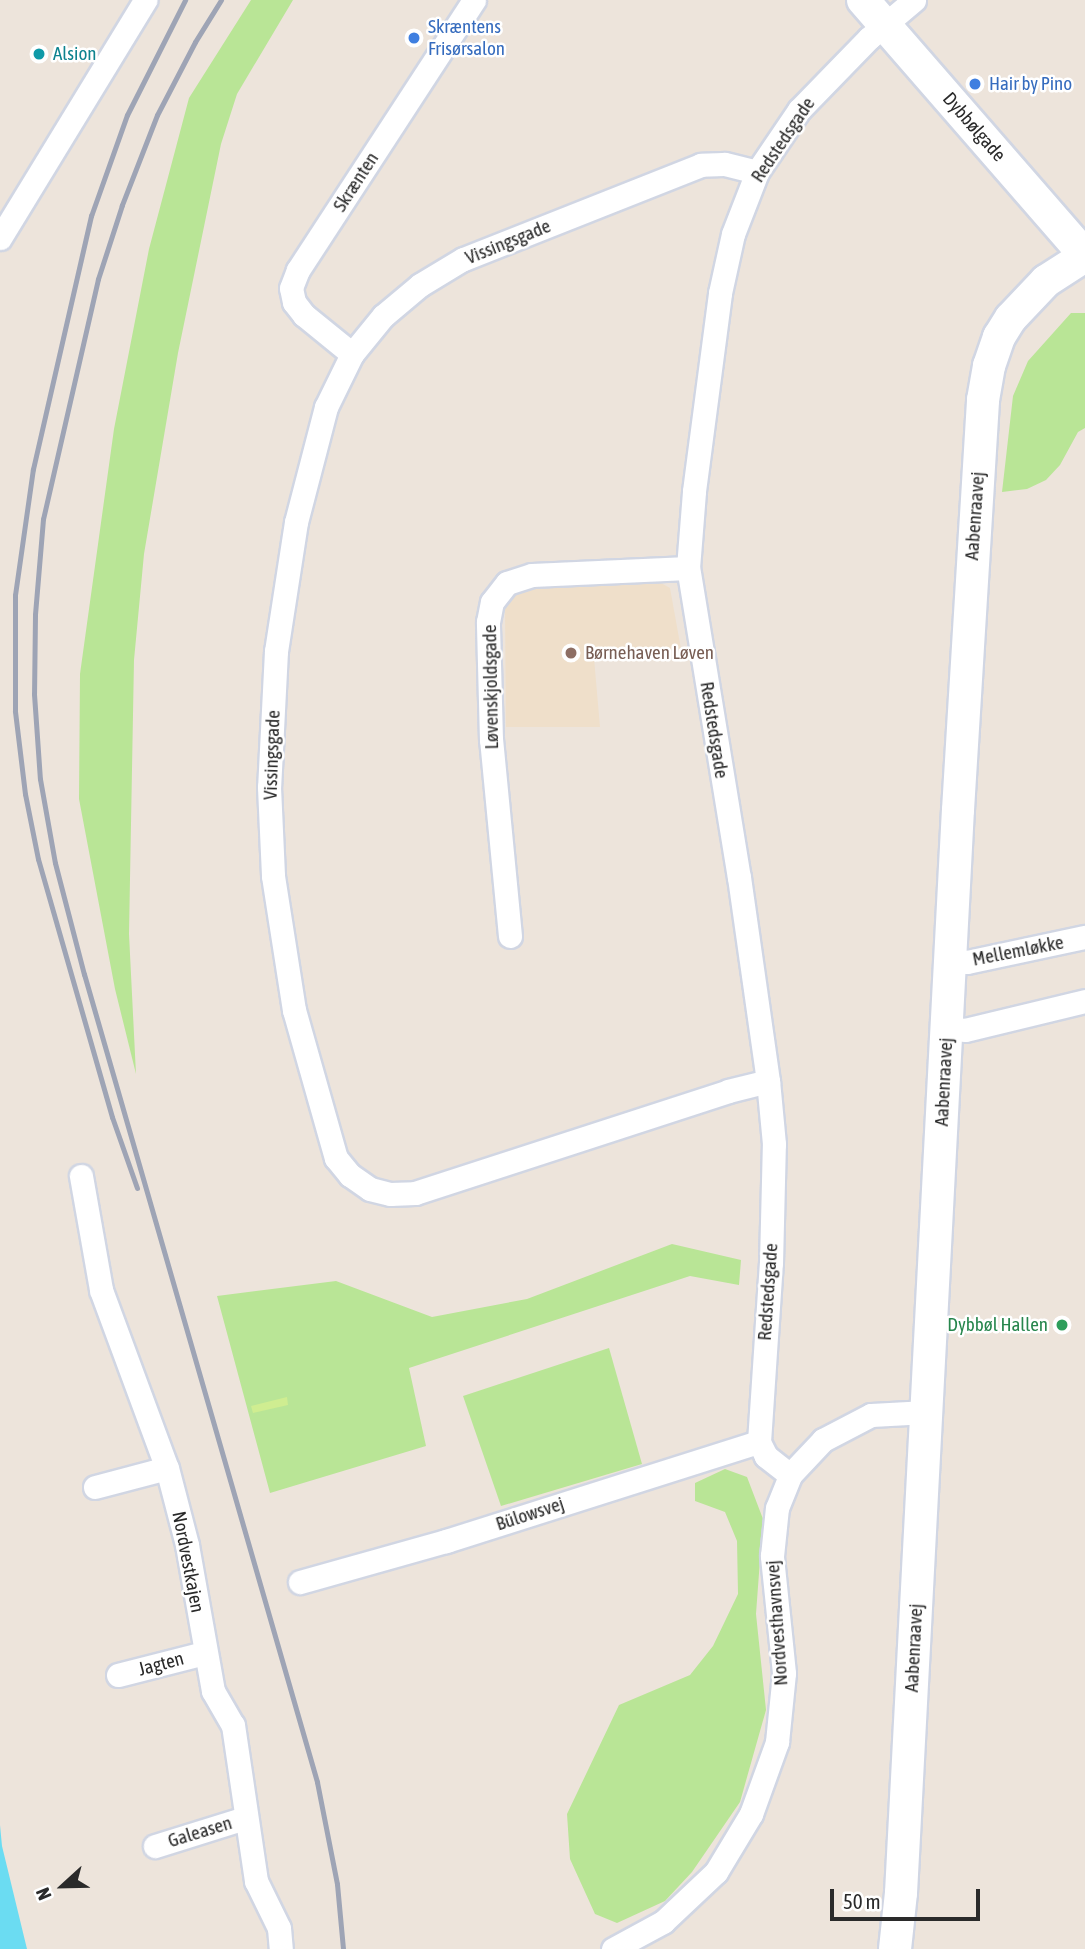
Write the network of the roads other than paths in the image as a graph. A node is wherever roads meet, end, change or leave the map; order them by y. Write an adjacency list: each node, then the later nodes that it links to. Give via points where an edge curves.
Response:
1 (145, 0): 7 (street)
2 (474, 0): 9 (street, Skrænten, via 298,270 291,288 304,315)
3 (863, 0): 5 (street, Dybbølgade)
4 (914, 0): 5 (street, Redstedsgade)
5 (884, 24): 6 (street, Redstedsgade, via 799,110); 8 (street, Dybbølgade)
6 (757, 172): 9 (street, Vissingsgade, via 724,164 701,165 463,259 420,285 383,316); 10 (street, Redstedsgade, via 733,234 720,293)
7 (0, 238)
8 (1085, 255): 13 (street, Aabenraavej, via 1030,295 999,337 989,366 976,505)
9 (352, 354): 16 (street, Vissingsgade, via 327,407 296,522 276,651 269,787 273,876 294,1010 336,1158 370,1189 415,1193)
10 (688, 568): 11 (street, Løvenskjoldsgade, via 532,575 507,583 492,602 488,622 491,740); 16 (street, Redstedsgade)
11 (510, 936)
12 (1085, 937): 13 (street, Mellemløkke, via 967,962)
13 (951, 960): 15 (street, Aabenraavej)
14 (1085, 1000): 15 (street, via 965,1030)
15 (947, 1028): 18 (street, Aabenraavej)
16 (768, 1081): 19 (street, Redstedsgade, via 774,1144)
17 (81, 1177): 20 (street, Nordvestkajen, via 102,1290)
18 (926, 1412): 21 (street, Nordvesthavnsvej, via 871,1415 823,1440); 30 (street, Aabenraavej)
19 (759, 1442): 21 (street, via 766,1456); 23 (street, Bülowsvej)
20 (167, 1468): 22 (street); 24 (street, Nordvestkajen, via 187,1545)
21 (790, 1475): 29 (street, Nordvesthavnsvej, via 777,1508 772,1556 784,1673 778,1742 751,1814 716,1872 663,1922)
22 (95, 1487)
23 (300, 1582)
24 (204, 1653): 25 (street, Jagten); 26 (street, Nordvestkajen, via 213,1690 233,1724)
25 (118, 1675)
26 (245, 1818): 27 (street, Galeasen); 28 (street, Nordvestkajen, via 256,1881 279,1928)
27 (155, 1846)
28 (281, 1949)
29 (613, 1949)
30 (895, 1949)

